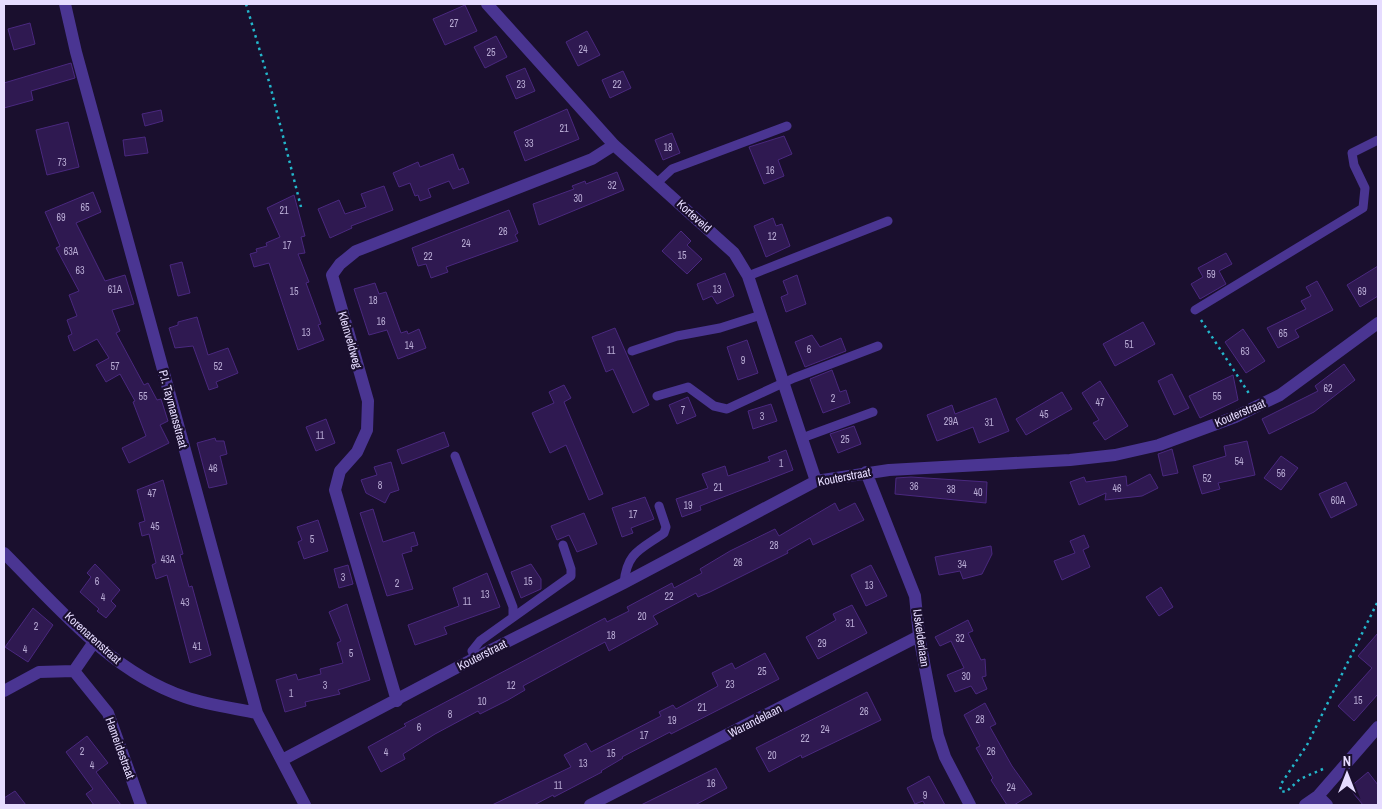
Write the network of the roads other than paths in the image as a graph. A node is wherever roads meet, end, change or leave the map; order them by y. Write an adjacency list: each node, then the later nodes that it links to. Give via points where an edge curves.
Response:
1 (65, 4): 32 (street, P.I. Taymansstraat)
2 (486, 4): 5 (street, Korteveld)
3 (787, 126): 6 (lane, via 672,169)
4 (1378, 140): 9 (lane, via 1352,153 1365,188 1363,208)
5 (614, 145): 6 (street, Korteveld); 31 (street, Kleinveldweg, via 592,159 356,251 332,275 368,401 367,430 357,452 340,472 335,490)
6 (657, 182): 8 (street, Korteveld, via 734,253)
7 (888, 222): 8 (lane)
8 (748, 276): 10 (street, Korteveld)
9 (1195, 310)
10 (761, 315): 13 (lane); 14 (street, Korteveld)
11 (1378, 324): 19 (street, Kouterstraat, via 1280,395 1160,445 1070,460)
12 (878, 346): 14 (lane)
13 (632, 351)
14 (783, 383): 15 (lane, via 727,409 714,406 688,387); 17 (street, Korteveld)
15 (657, 396)
16 (873, 412): 17 (lane)
17 (802, 438): 20 (street, Korteveld)
18 (456, 456): 25 (lane, via 513,606)
19 (866, 472): 20 (street, Kouterstraat); 26 (street, IJskelderlaan, via 914,596)
20 (816, 481): 24 (street, Kouterstraat)
21 (659, 506): 24 (lane, via 666,527 664,533 629,559)
22 (563, 545): 25 (lane, via 571,576)
23 (4, 553): 27 (street, Korenarenstraat)
24 (624, 584): 28 (street, Kouterstraat)
25 (513, 616): 28 (lane, via 480,641 472,650)
26 (919, 636): 38 (street, Warandelaan); 39 (street, IJskelderlaan, via 938,736 948,765)
27 (94, 642): 29 (street); 32 (street, Korenarenstraat, via 118,662 155,685 186,698)
28 (474, 658): 31 (street, Kouterstraat)
29 (74, 671): 30 (street, via 40,672); 36 (street, Hameidestraat, via 108,713)
30 (4, 691)
31 (397, 701): 34 (street, Kouterstraat)
32 (256, 713): 34 (street, P.I. Taymansstraat)
33 (1378, 727): 35 (street, via 1337,774)
34 (282, 760): 37 (street, P.I. Taymansstraat)
35 (1322, 801): 40 (street)
36 (141, 805)
37 (305, 805)
38 (590, 805)
39 (970, 805)
40 (1305, 805)

